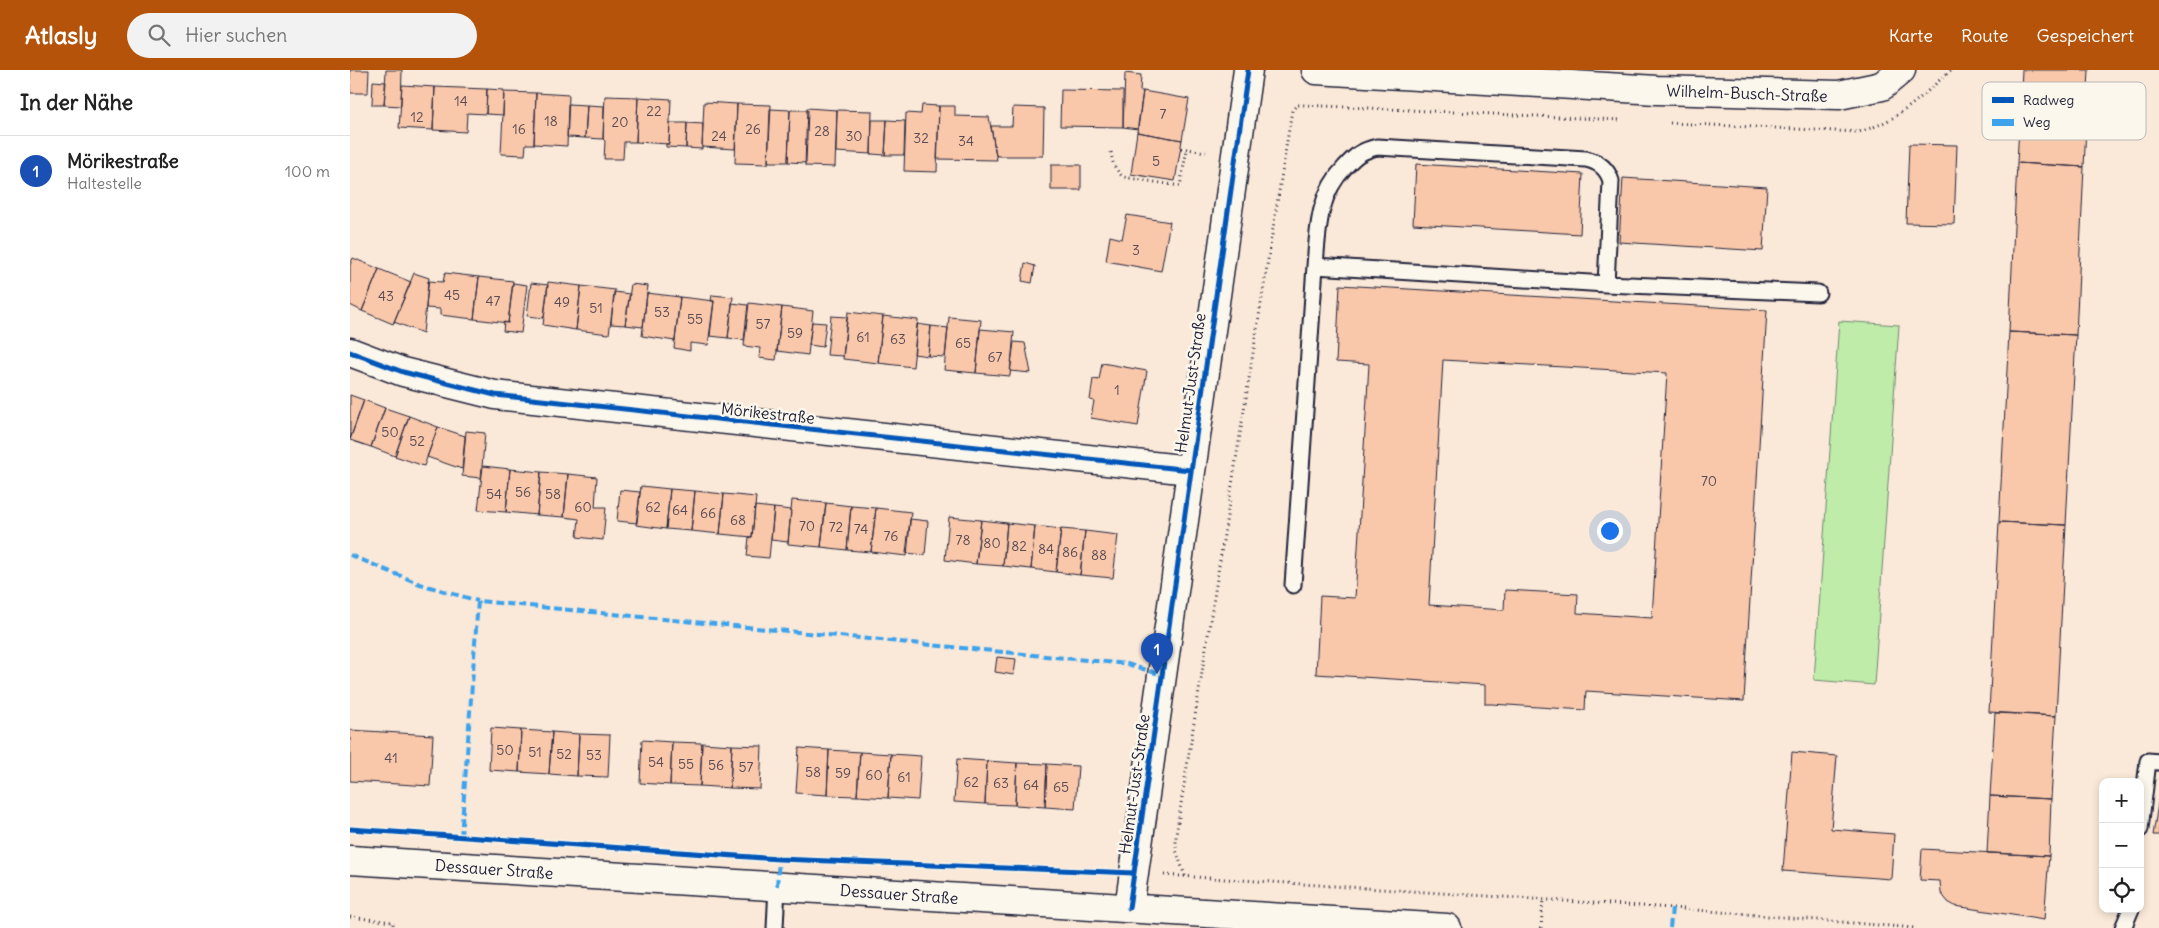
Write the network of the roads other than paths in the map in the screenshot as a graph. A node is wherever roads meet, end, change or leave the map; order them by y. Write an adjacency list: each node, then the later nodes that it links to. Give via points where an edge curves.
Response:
1 (1248, 70): 8 (street, Helmut-Just-Straße)
2 (1316, 70): 3 (street, Wilhelm-Busch-Straße, via 1657,90 1839,96 1882,86)
3 (1901, 70)
4 (1315, 266): 5 (lane); 5 (lane, via 1318,220 1327,190 1360,151 1377,147 1586,159 1602,166 1611,181); 9 (lane)
5 (1606, 284): 6 (lane)
6 (1818, 293)
7 (350, 352): 8 (street, Mörikestraße, via 404,372 495,395)
8 (1190, 470): 14 (street, Helmut-Just-Straße)
9 (1293, 585)
10 (2159, 762): 11 (lane, via 2148,761)
11 (2141, 823)
12 (350, 860): 13 (street, Dessauer Straße)
13 (777, 886): 14 (street, Dessauer Straße); 16 (lane)
14 (1129, 908): 17 (street, Dessauer Straße)
15 (2130, 913): 18 (lane)
16 (775, 928)
17 (1447, 928)
18 (2123, 928)

